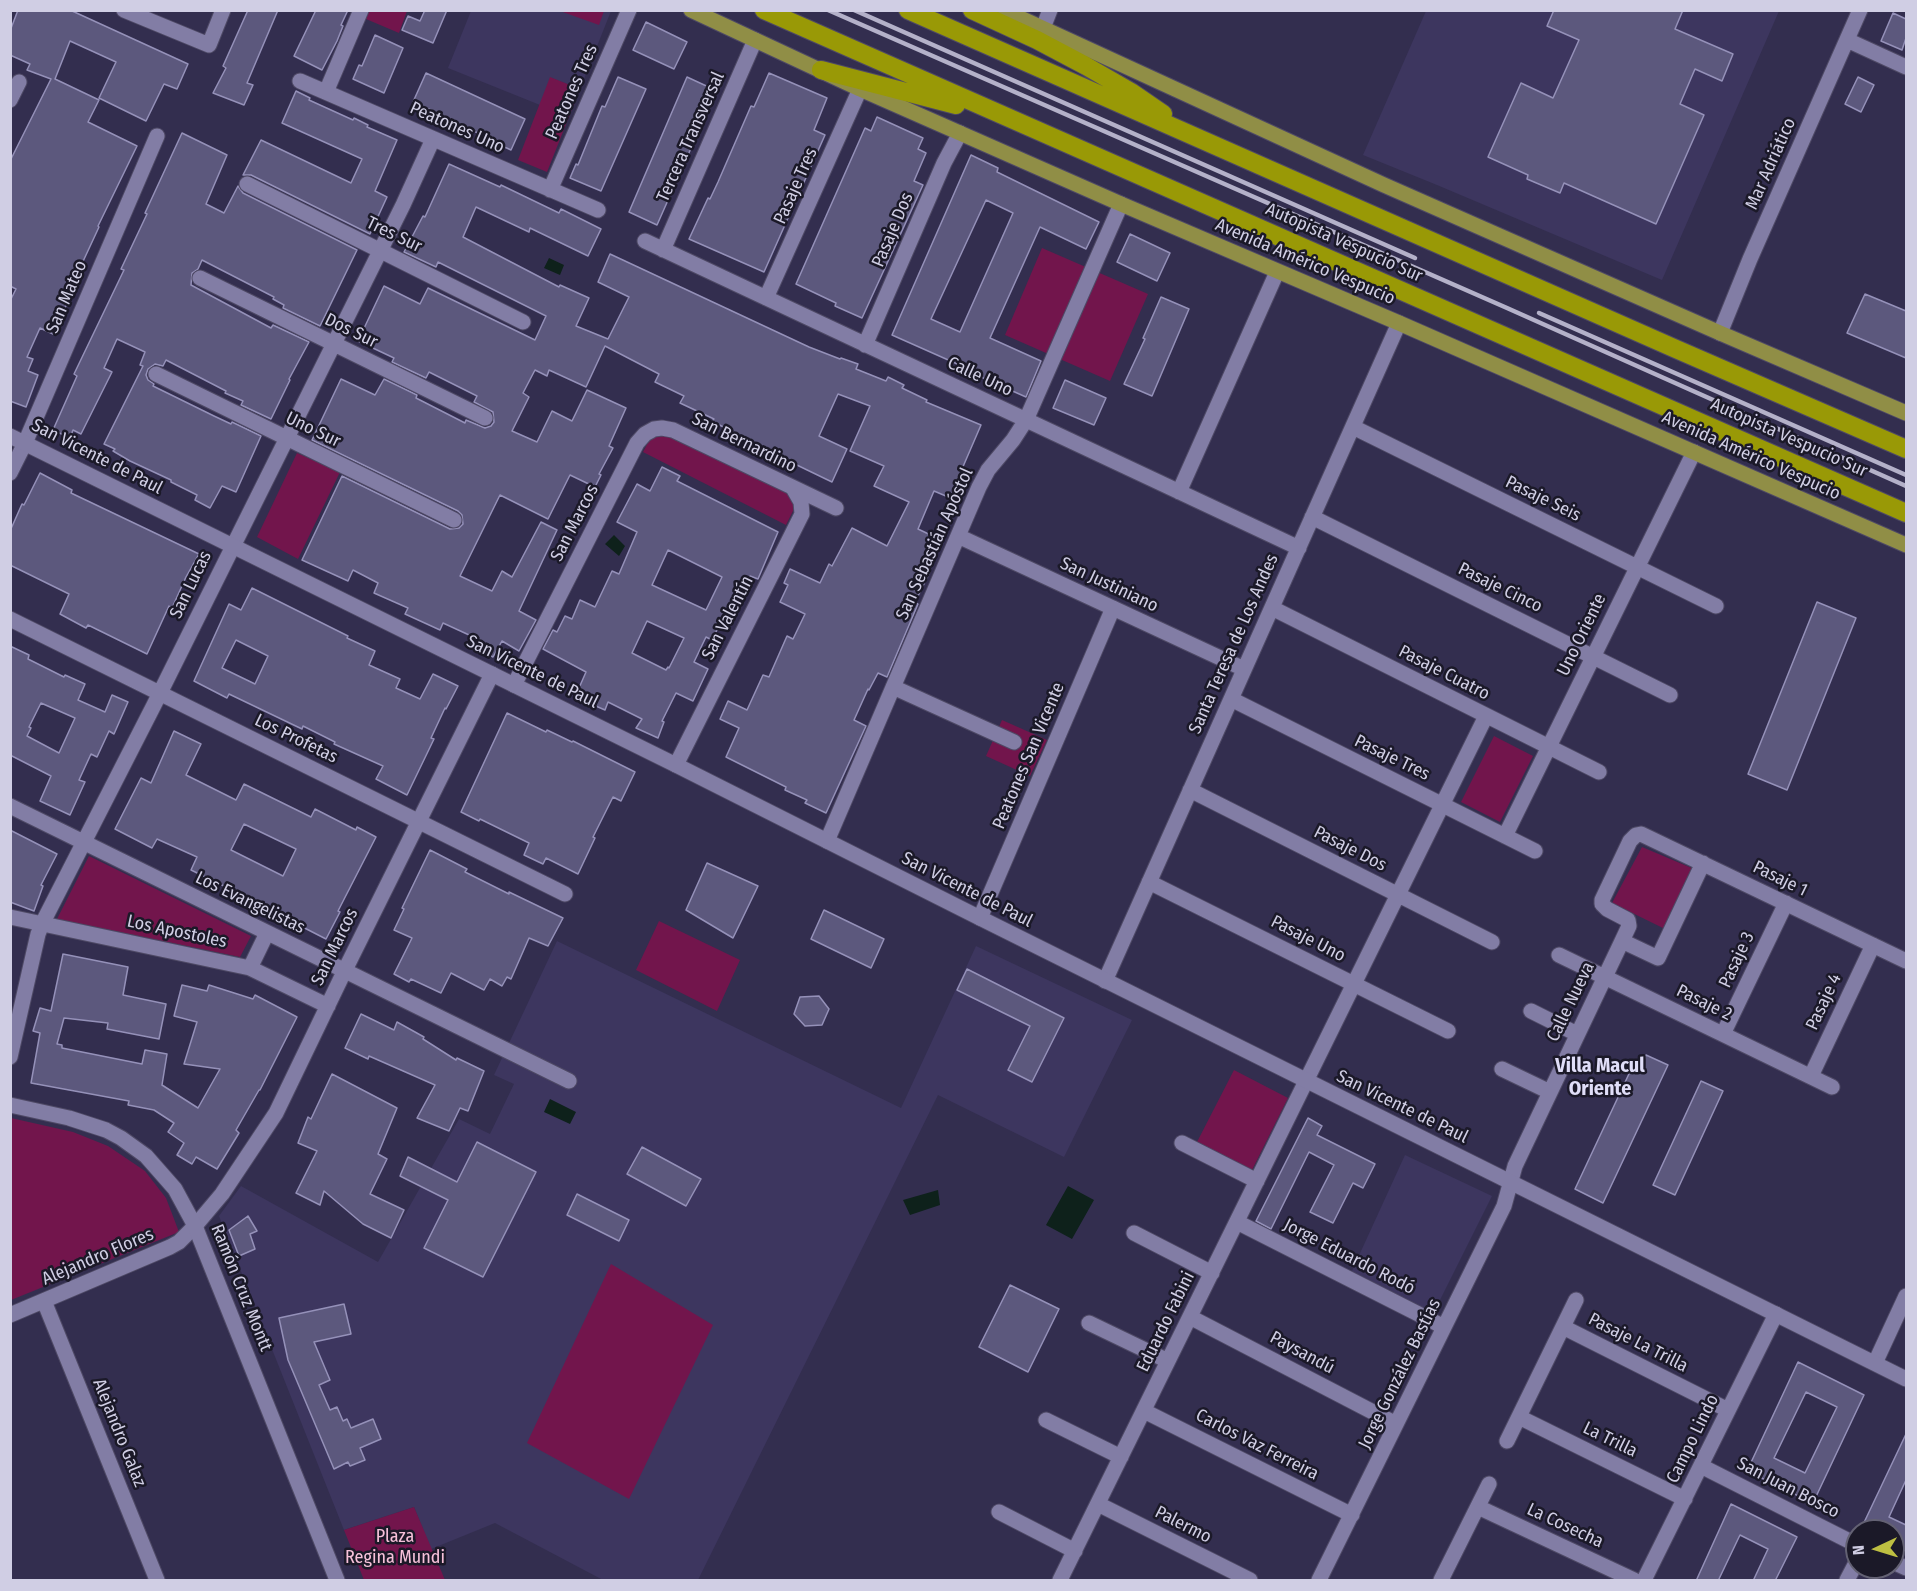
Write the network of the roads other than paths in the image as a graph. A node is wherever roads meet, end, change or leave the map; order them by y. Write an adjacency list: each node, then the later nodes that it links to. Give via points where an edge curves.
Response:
1 (124, 10): 2 (street, via 209,45)
2 (223, 10)
3 (361, 10): 20 (street)
4 (629, 10): 28 (street, Peatones Tres)
5 (691, 10): 13 (main road, Avenida Américo Vespucio)
6 (764, 10): 22 (highway, Autopista Vespucio Sur)
7 (908, 10): 25 (highway, Autopista Vespucio Sur)
8 (972, 10): 25 (highway, via 1086,66)
9 (1003, 10): 12 (main road)
10 (1050, 10): 12 (street)
11 (1860, 10): 14 (street, Mar Adriático)
12 (1043, 28): 39 (main road, via 1384,185)
13 (755, 40): 16 (main road, Avenida Américo Vespucio); 33 (street, Tercera Transversal)
14 (1847, 40): 15 (street); 39 (street, Mar Adriático)
15 (1906, 67)
16 (821, 70): 19 (main road, Avenida Américo Vespucio); 22 (highway)
17 (300, 81): 20 (street, Peatones Uno)
18 (19, 82): 21 (street)
19 (860, 89): 23 (main road, Avenida Américo Vespucio); 36 (street, Pasaje Tres)
20 (326, 92): 26 (street, Peatones Uno)
21 (10, 100)
22 (1008, 118): 57 (highway, Autopista Vespucio Sur)
23 (960, 133): 29 (main road, Avenida Américo Vespucio); 41 (street, Pasaje Dos)
24 (157, 136): 50 (street, San Mateo)
25 (1196, 137): 51 (highway, Autopista Vespucio Sur)
26 (433, 139): 28 (street, Peatones Uno); 32 (street, San Lucas)
27 (247, 184): 32 (street, Tres Sur)
28 (550, 190): 30 (street, Peatones Uno)
29 (1121, 204): 34 (main road, Avenida Américo Vespucio); 45 (street, San Sebastián Apóstol)
30 (598, 210)
31 (645, 242): 33 (street, Calle Uno)
32 (381, 250): 37 (street, Tres Sur); 40 (street, San Lucas)
33 (663, 250): 36 (street, Calle Uno)
34 (1277, 272): 38 (main road, Avenida Américo Vespucio); 55 (street)
35 (200, 278): 40 (street, Dos Sur)
36 (766, 298): 41 (street, Calle Uno)
37 (523, 322)
38 (1399, 323): 46 (street, Santa Teresa de Los Andes); 52 (main road, Avenida Américo Vespucio)
39 (1720, 333): 43 (main road)
40 (333, 344): 44 (street, Dos Sur); 48 (street, San Lucas)
41 (865, 345): 45 (street, Calle Uno)
42 (156, 374): 48 (street, Uno Sur)
43 (1906, 413)
44 (485, 418)
45 (1026, 420): 55 (street, Calle Uno); 60 (street, San Sebastián Apóstol, via 978,487)
46 (1353, 427): 58 (street, Santa Teresa de Los Andes); 64 (street, Pasaje Seis)
47 (10, 436): 50 (street, San Vicente de Paul)
48 (286, 438): 59 (street, Uno Sur); 62 (street, San Lucas)
49 (637, 442): 54 (street, San Bernardino, via 654,429 673,430); 72 (street, San Marcos)
50 (25, 443): 53 (street, San Mateo); 62 (street, San Vicente de Paul)
51 (1906, 449)
52 (1694, 452): 61 (main road, Avenida Américo Vespucio); 64 (street, Uno Oriente)
53 (10, 473)
54 (793, 488): 56 (street, San Bernardino); 80 (street, San Valentín, via 802,514)
55 (1179, 492): 63 (street, Calle Uno)
56 (836, 508)
57 (1906, 513)
58 (1312, 517): 63 (street, Santa Teresa de Los Andes); 69 (street, Pasaje Cinco)
59 (454, 520)
60 (958, 536): 66 (street, San Justiniano); 73 (street, San Sebastián Apóstol)
61 (1906, 545)
62 (232, 546): 71 (street, San Vicente de Paul); 74 (street, San Lucas)
63 (1299, 548): 67 (street, Santa Teresa de Los Andes)
64 (1637, 567): 65 (street, Pasaje Seis); 69 (street, Uno Oriente)
65 (1716, 606)
66 (1113, 608): 70 (street, San Justiniano); 96 (street, Peatones San Vicente)
67 (1272, 608): 70 (street, Santa Teresa de Los Andes); 77 (street, Pasaje Cuatro)
68 (10, 619): 74 (street, Los Profetas)
69 (1593, 656): 75 (street, Pasaje Cinco); 79 (street, Uno Oriente)
70 (1244, 669): 76 (street, Santa Teresa de Los Andes)
71 (492, 674): 72 (street, San Vicente de Paul); 85 (street, San Marcos)
72 (514, 685): 80 (street, San Vicente de Paul)
73 (893, 687): 78 (street); 87 (street, San Sebastián Apóstol)
74 (160, 693): 85 (street, Los Profetas); 88 (street, San Lucas)
75 (1670, 695)
76 (1231, 699): 82 (street, Santa Teresa de Los Andes); 83 (street, Pasaje Tres)
77 (1486, 716): 79 (street, Pasaje Cuatro); 83 (street)
78 (1014, 742)
79 (1548, 747): 81 (street, Pasaje Cuatro); 86 (street, Uno Oriente)
80 (676, 765): 87 (street, San Vicente de Paul)
81 (1599, 772)
82 (1190, 790): 91 (street, Santa Teresa de Los Andes); 93 (street, Pasaje Dos)
83 (1442, 805): 86 (street, Pasaje Tres); 93 (street)
84 (10, 806): 88 (street, Los Evangelistas)
85 (419, 822): 92 (street, Los Profetas); 105 (street, San Marcos)
86 (1505, 836): 89 (street, Pasaje Tres)
87 (827, 841): 96 (street, San Vicente de Paul)
88 (84, 842): 97 (street, San Lucas); 98 (street, Los Evangelistas)
89 (1535, 851)
90 (1703, 863): 94 (street, Pasaje 1); 99 (street, via 1658,958); 99 (street, Pasaje 1, via 1636,835 1602,900 1607,909 1628,920)
91 (1149, 882): 107 (street, Santa Teresa de Los Andes); 108 (street, Pasaje Uno)
92 (565, 894)
93 (1398, 895): 100 (street, Pasaje Dos); 108 (street)
94 (1786, 903): 101 (street, Pasaje 1); 113 (street, Pasaje 3)
95 (10, 917): 97 (street, Los Apostoles)
96 (980, 918): 107 (street, San Vicente de Paul)
97 (42, 924): 104 (street, Los Apostoles); 114 (street, San Lucas)
98 (267, 933): 104 (street); 105 (street, Los Evangelistas)
99 (1622, 941): 106 (street, Calle Nueva)
100 (1492, 942)
101 (1873, 945): 103 (street, Pasaje 1); 116 (street, Pasaje 4)
102 (1559, 955): 106 (street, Pasaje 2)
103 (1906, 961)
104 (250, 968): 109 (street, Los Apostoles)
105 (344, 972): 109 (street, San Marcos); 117 (street, Los Evangelistas)
106 (1605, 977): 112 (street, Calle Nueva); 113 (street, Pasaje 2)
107 (1105, 981): 118 (street, San Vicente de Paul)
108 (1354, 984): 111 (street, Pasaje Uno); 118 (street)
109 (328, 1006): 126 (street, San Marcos, via 276,1113 222,1194)
110 (1531, 1011): 112 (street)
111 (1448, 1031)
112 (1577, 1034): 120 (street, Calle Nueva)
113 (1723, 1034): 116 (street, Pasaje 2)
114 (10, 1058)
115 (1502, 1069): 120 (street)
116 (1811, 1076): 119 (street, Pasaje 2)
117 (569, 1081)
118 (1307, 1081): 123 (street, Eduardo Fabini); 124 (street, San Vicente de Paul)
119 (1832, 1087)
120 (1550, 1092): 124 (street, Calle Nueva)
121 (10, 1105): 126 (street, Ramón Cruz Montt, via 88,1123 135,1147 171,1182)
122 (1182, 1143): 123 (street)
123 (1257, 1181): 125 (street, Eduardo Fabini)
124 (1511, 1182): 132 (street, San Vicente de Paul); 136 (street, Jorge González Bastías, via 1507,1200)
125 (1237, 1222): 128 (street, Eduardo Fabini); 136 (street, Jorge Eduardo Rodó)
126 (195, 1226): 131 (street, Alejandro Flores, via 170,1247); 158 (street, Ramón Cruz Montt)
127 (1134, 1233): 128 (street)
128 (1212, 1273): 134 (street, Eduardo Fabini)
129 (1906, 1296): 139 (street)
130 (1576, 1300): 137 (street)
131 (44, 1301): 133 (street, Alejandro Flores); 157 (street, Alejandro Galaz)
132 (1776, 1314): 139 (street, San Vicente de Paul); 141 (street, Campo Lindo)
133 (10, 1315)
134 (1190, 1317): 138 (street, Eduardo Fabini); 145 (street, Paysandú)
135 (1089, 1323): 138 (street)
136 (1444, 1327): 145 (street, Jorge González Bastías)
137 (1563, 1327): 141 (street, Pasaje La Trilla); 143 (street)
138 (1168, 1361): 142 (street, Eduardo Fabini)
139 (1875, 1363): 140 (street, San Vicente de Paul)
140 (1906, 1379)
141 (1728, 1410): 148 (street, Campo Lindo)
142 (1144, 1411): 147 (street, Eduardo Fabini); 154 (street, Carlos Vaz Ferreira)
143 (1519, 1417): 146 (street); 150 (street, La Trilla)
144 (1046, 1420): 147 (street)
145 (1396, 1424): 154 (street, Jorge González Bastías)
146 (1507, 1441)
147 (1121, 1457): 151 (street, Eduardo Fabini)
148 (1701, 1466): 150 (street, Campo Lindo); 155 (street, San Juan Bosco)
149 (1489, 1484): 152 (street)
150 (1685, 1499): 164 (street, Campo Lindo)
151 (1098, 1504): 156 (street, Eduardo Fabini); 160 (street, Palermo)
152 (1478, 1507): 162 (street); 163 (street, La Cosecha)
153 (999, 1512): 156 (street)
154 (1352, 1515): 161 (street, Jorge González Bastías)
155 (1845, 1539)
156 (1075, 1551): 159 (street, Eduardo Fabini)
157 (157, 1581)
158 (337, 1581)
159 (1060, 1581)
160 (1250, 1581)
161 (1319, 1581)
162 (1441, 1581)
163 (1634, 1581)
164 (1644, 1581)

